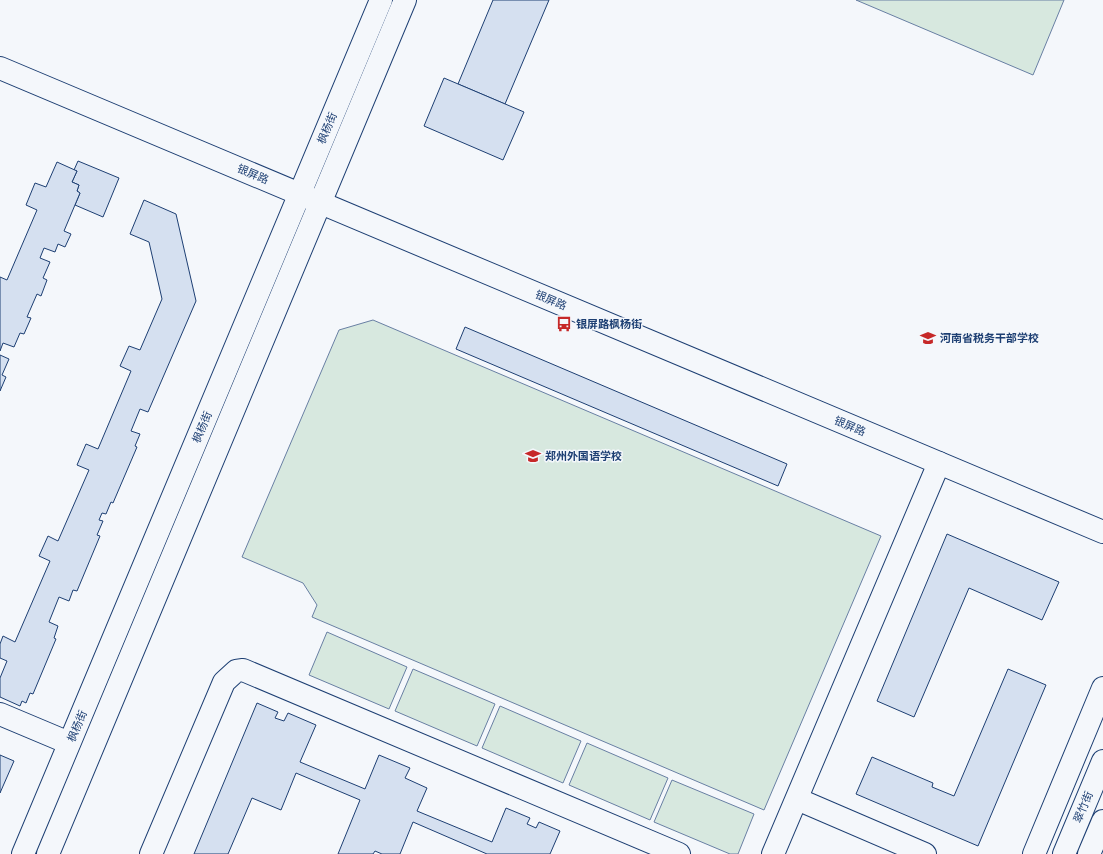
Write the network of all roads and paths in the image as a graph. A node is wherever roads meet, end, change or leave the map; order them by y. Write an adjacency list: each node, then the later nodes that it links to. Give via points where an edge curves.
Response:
1 (381, 0): 4 (street, 枫杨街)
2 (406, 0): 5 (street, 枫杨街)
3 (0, 68): 4 (street, 银屏路)
4 (299, 194): 5 (street, 银屏路); 10 (street, 枫杨街)
5 (320, 203): 6 (street, 银屏路); 15 (street, 枫杨街)
6 (939, 463): 7 (street, 银屏路); 12 (street)
7 (1103, 532)
8 (1103, 688): 20 (street)
9 (0, 714): 10 (street)
10 (69, 743): 14 (street, 枫杨街)
11 (1103, 761): 21 (street, 翠竹街)
12 (797, 799): 18 (street); 19 (street)
13 (1103, 821): 22 (street)
14 (23, 854)
15 (48, 854)
16 (152, 854): 17 (street, via 224,682 236,670 243,670)
17 (679, 854)
18 (773, 854)
19 (925, 854)
20 (1034, 854)
21 (1064, 854)
22 (1089, 854)

